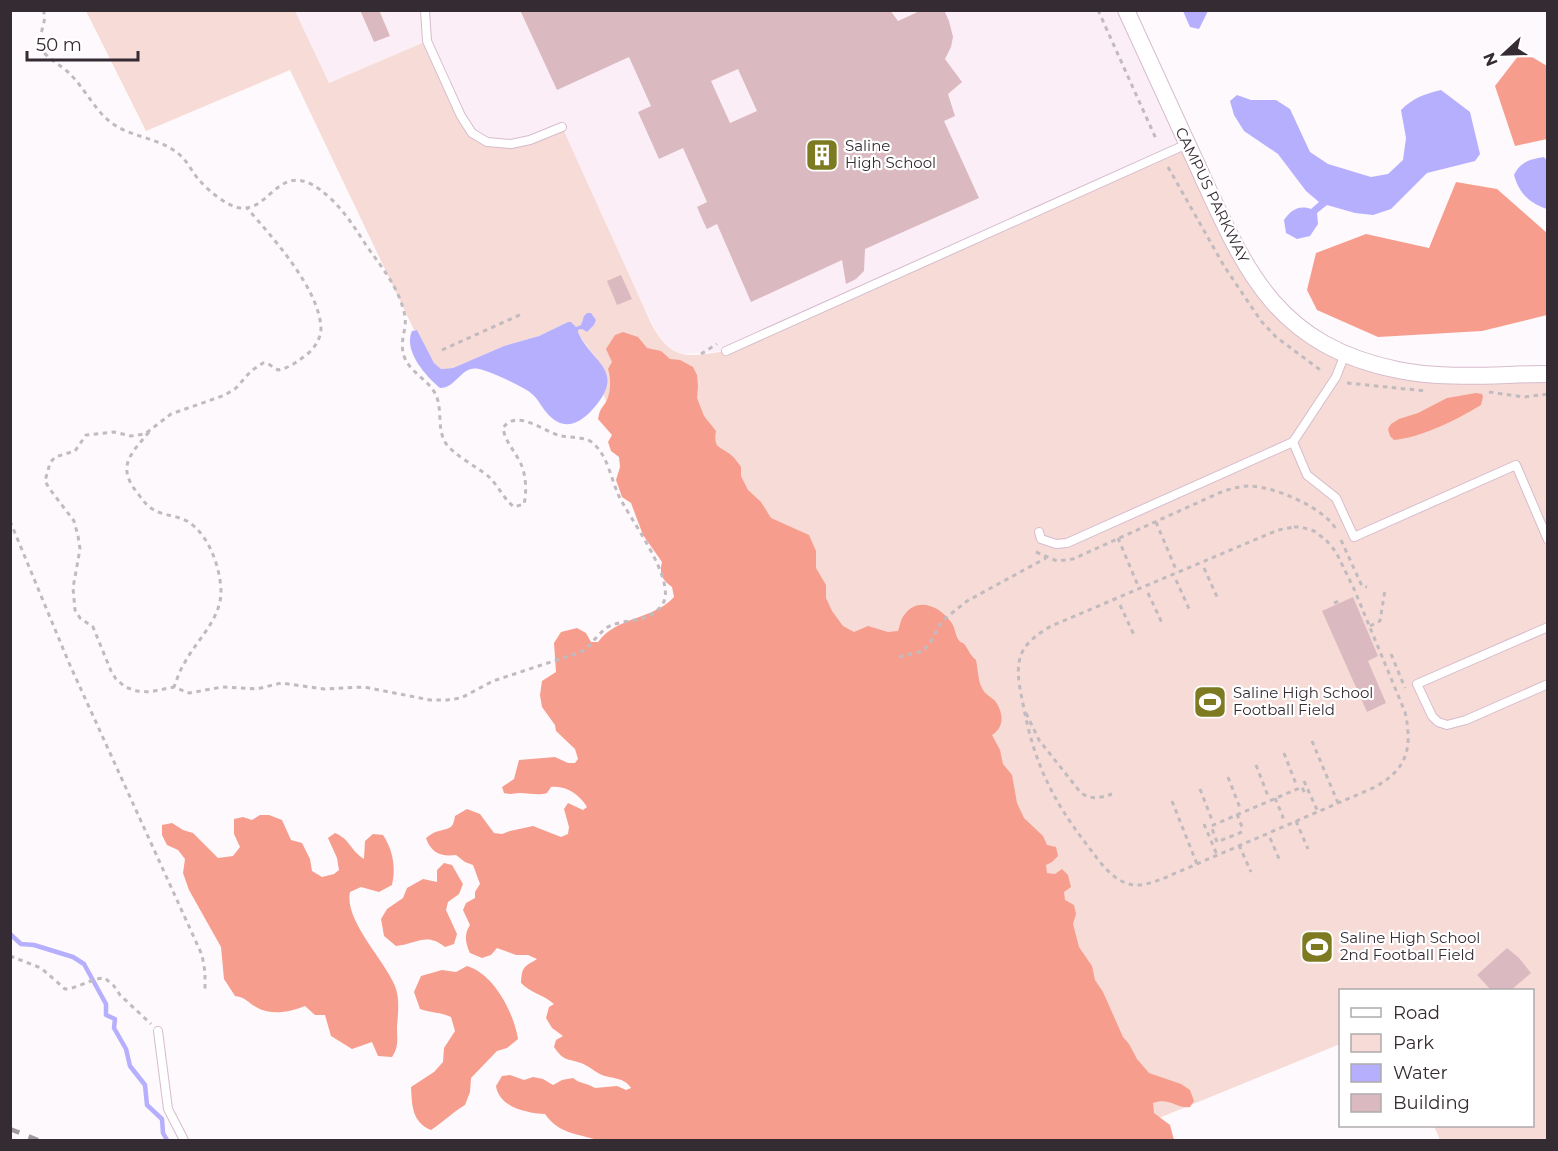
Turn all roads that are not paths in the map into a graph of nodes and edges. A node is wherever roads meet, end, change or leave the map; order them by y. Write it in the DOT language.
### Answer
graph roads {
  1 [pos="425,10"];
  2 [pos="1126,10"];
  3 [pos="562,127"];
  4 [pos="1187,144"];
  5 [pos="726,351"];
  6 [pos="1345,354"];
  7 [pos="1548,374"];
  8 [pos="1293,442"];
  9 [pos="1039,532"];
  10 [pos="1548,540"];
  11 [pos="1548,627"];
  12 [pos="1548,684"];
  13 [pos="158,1031"];
  14 [pos="184,1140"];
  1 -- 3 [label="lane"];
  2 -- 4 [label="street, CAMPUS PARKWAY"];
  4 -- 5 [label="lane"];
  4 -- 6 [label="street, CAMPUS PARKWAY"];
  6 -- 7 [label="street, CAMPUS PARKWAY"];
  6 -- 8 [label="lane"];
  8 -- 9 [label="lane"];
  8 -- 10 [label="lane"];
  11 -- 12 [label="lane"];
  13 -- 14 [label="lane"];
}
